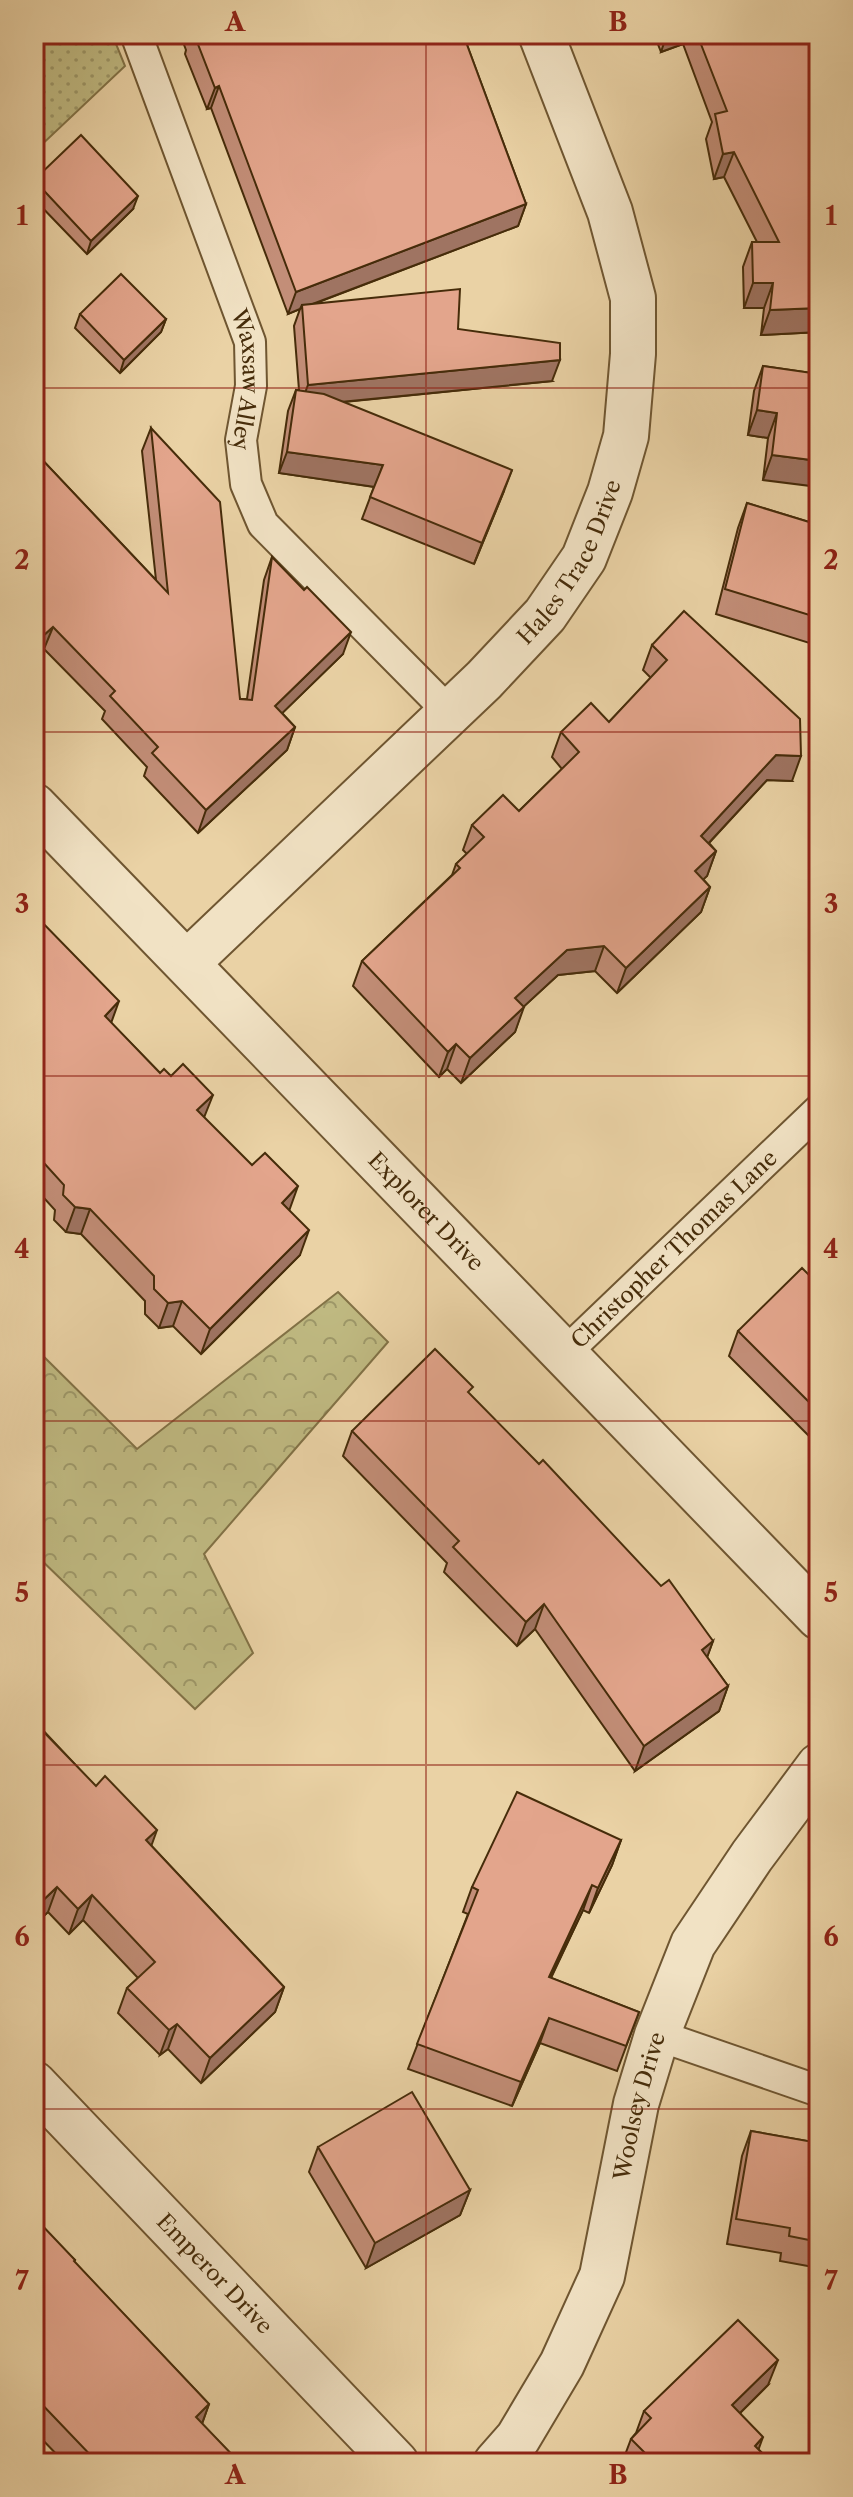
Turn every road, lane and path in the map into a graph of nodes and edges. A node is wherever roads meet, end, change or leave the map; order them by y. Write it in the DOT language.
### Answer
graph roads {
  1 [pos="136,34"];
  2 [pos="541,34"];
  3 [pos="450,713"];
  4 [pos="34,806"];
  5 [pos="187,963"];
  6 [pos="819,1110"];
  7 [pos="564,1354"];
  8 [pos="819,1617"];
  9 [pos="819,1766"];
  10 [pos="657,2035"];
  11 [pos="34,2084"];
  12 [pos="819,2091"];
  13 [pos="396,2463"];
  14 [pos="496,2463"];
  1 -- 3 [label="lane, Waxsaw Alley"];
  2 -- 3 [label="street, Hales Trace Drive"];
  3 -- 5 [label="street, Hales Trace Drive"];
  4 -- 5 [label="street, Explorer Drive"];
  5 -- 7 [label="street, Explorer Drive"];
  6 -- 7 [label="lane, Christopher Thomas Lane"];
  7 -- 8 [label="street, Explorer Drive"];
  9 -- 10 [label="street, Woolsey Drive"];
  10 -- 12 [label="lane"];
  10 -- 14 [label="street, Woolsey Drive"];
  11 -- 13 [label="street, Emperor Drive"];
}
